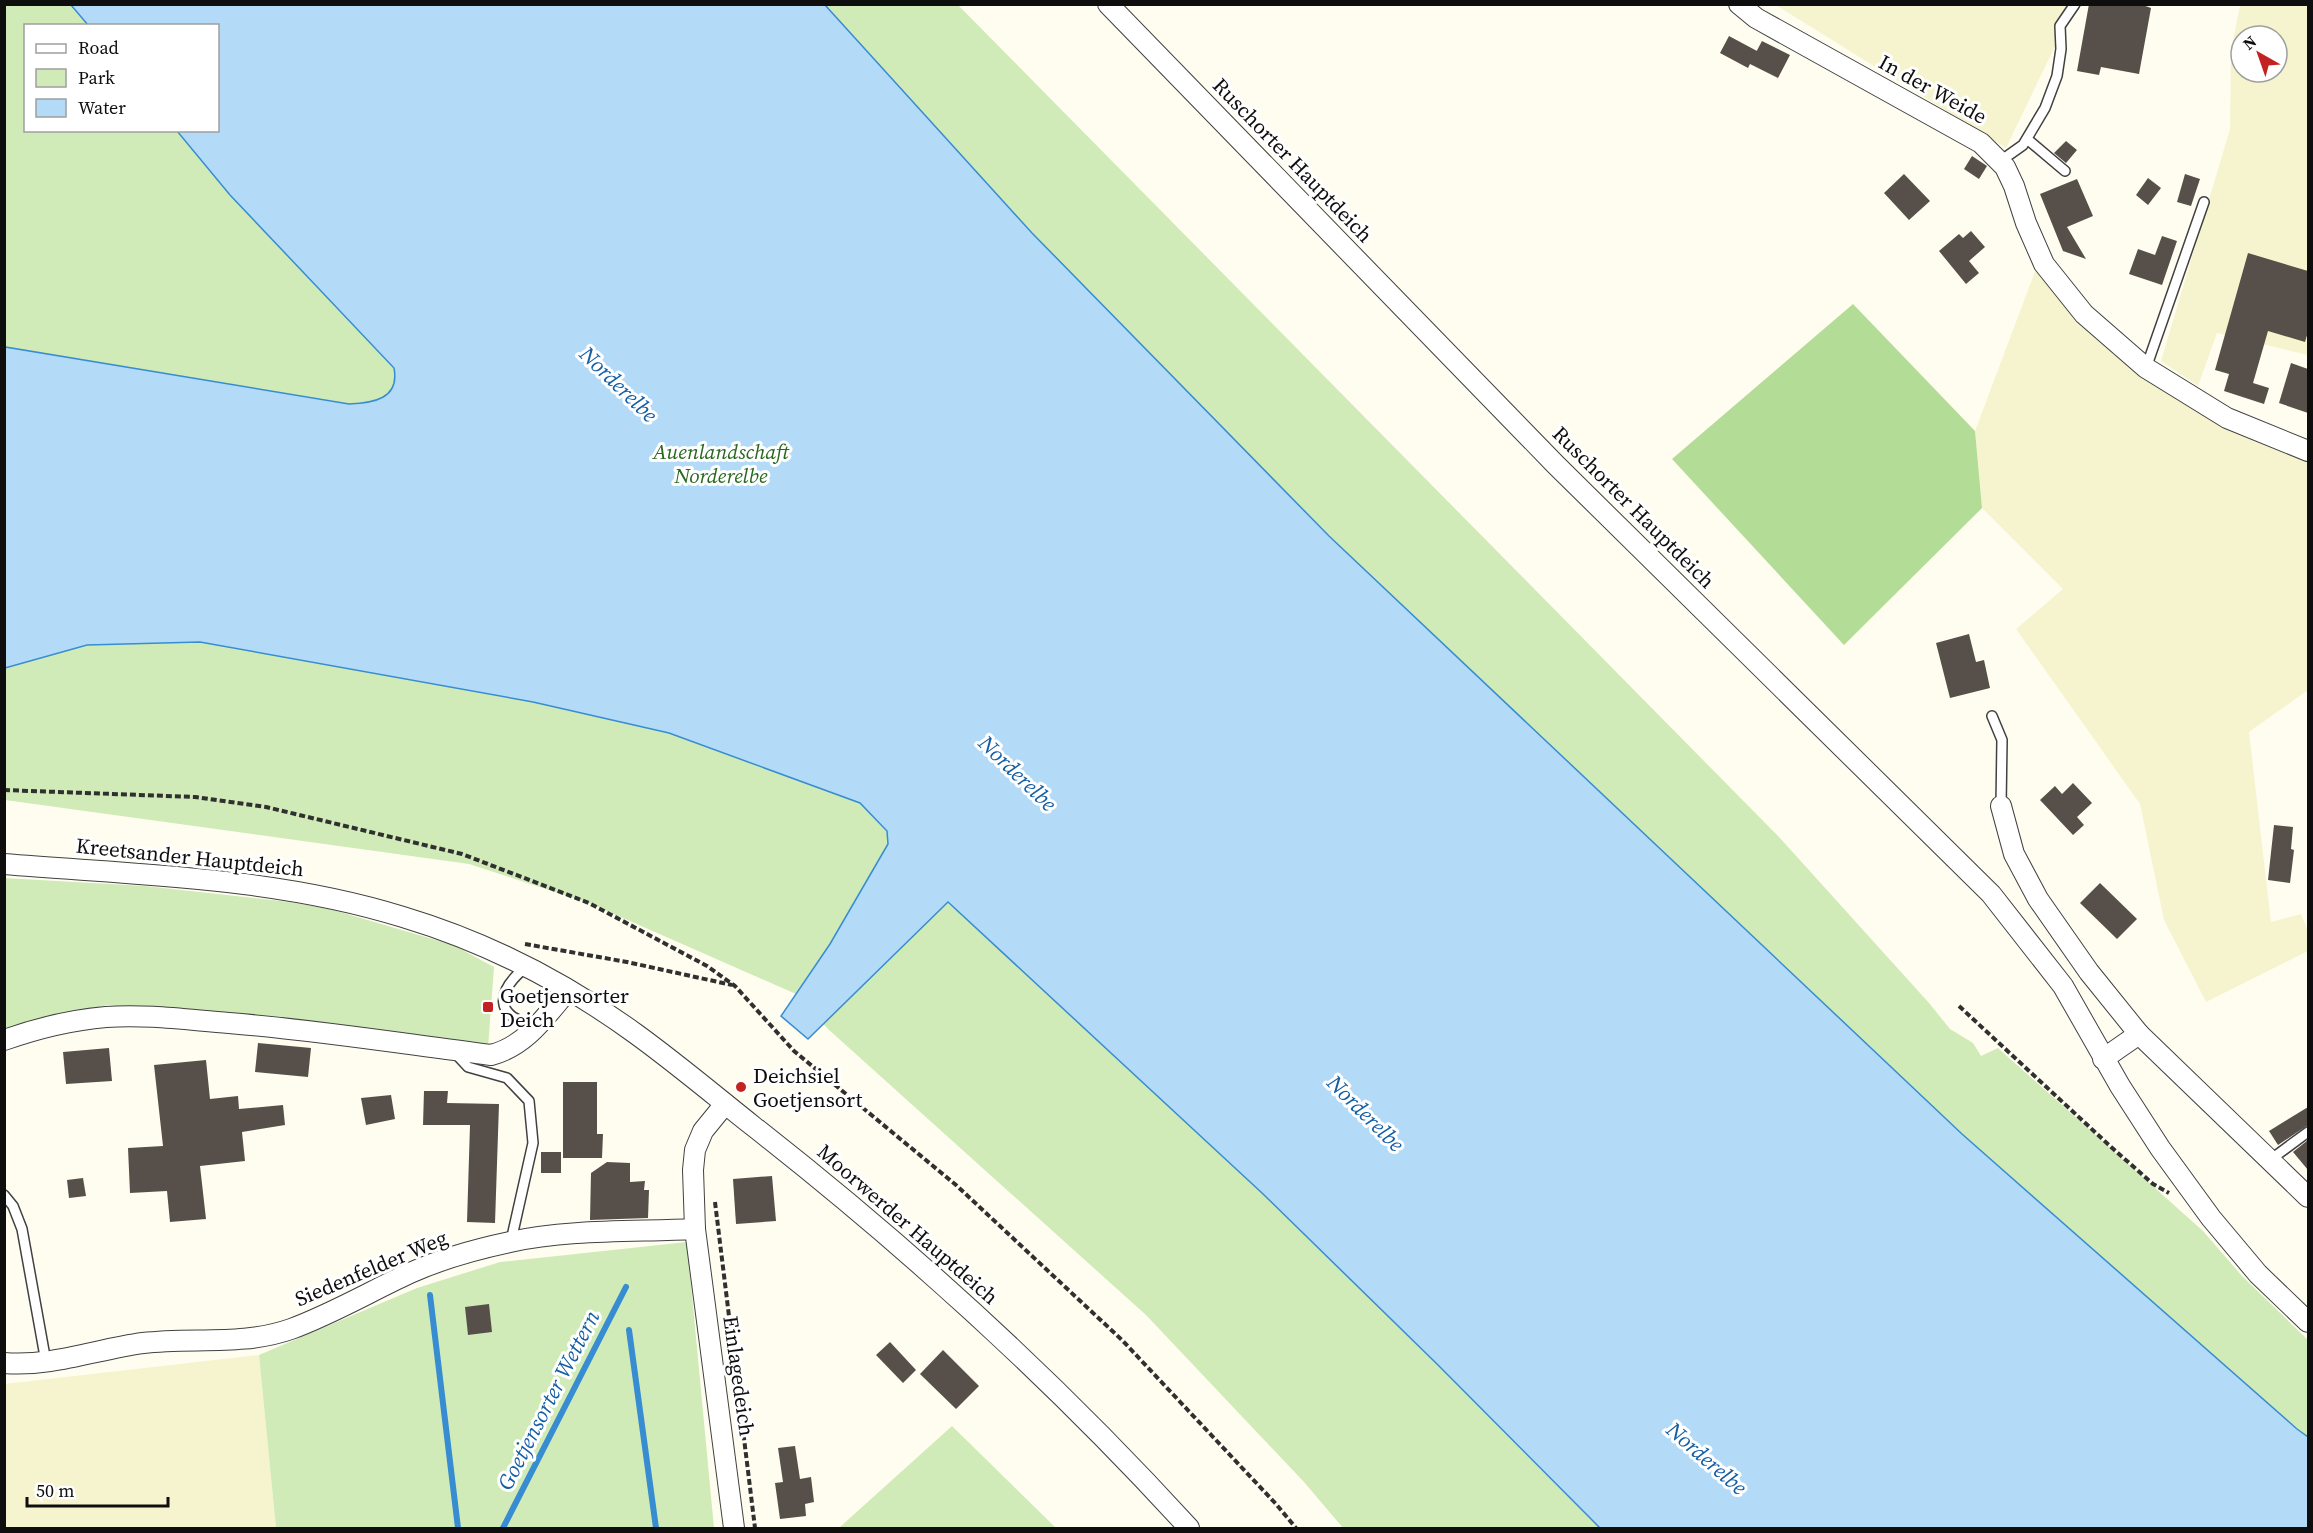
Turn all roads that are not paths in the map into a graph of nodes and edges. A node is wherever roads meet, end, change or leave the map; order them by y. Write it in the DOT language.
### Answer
graph roads {
  1 [pos="1108,4"];
  2 [pos="1738,4"];
  3 [pos="2075,4"];
  4 [pos="2027,139"];
  5 [pos="1999,162"];
  6 [pos="2065,171"];
  7 [pos="2204,202"];
  8 [pos="2146,368"];
  9 [pos="2308,451"];
  10 [pos="1992,716"];
  11 [pos="2001,806"];
  12 [pos="4,864"];
  13 [pos="527,966"];
  14 [pos="568,990"];
  15 [pos="538,1024"];
  16 [pos="2139,1034"];
  17 [pos="4,1040"];
  18 [pos="452,1050"];
  19 [pos="2103,1059"];
  20 [pos="725,1104"];
  21 [pos="2308,1132"];
  22 [pos="2270,1161"];
  23 [pos="4,1195"];
  24 [pos="2308,1197"];
  25 [pos="695,1229"];
  26 [pos="511,1241"];
  27 [pos="2308,1322"];
  28 [pos="46,1362"];
  29 [pos="4,1363"];
  30 [pos="734,1528"];
  31 [pos="1189,1528"];
  1 -- 19 [label="street, Ruschorter Hauptdeich"];
  2 -- 5 [label="street, In der Weide"];
  3 -- 4 [label="lane"];
  4 -- 5 [label="lane"];
  4 -- 6 [label="lane"];
  5 -- 8 [label="street, In der Weide"];
  7 -- 8 [label="lane"];
  8 -- 9 [label="street, In der Weide"];
  10 -- 11 [label="lane"];
  11 -- 16 [label="street"];
  12 -- 13 [label="street, Kreetsander Hauptdeich"];
  13 -- 14 [label="street, Kreetsander Hauptdeich"];
  13 -- 15 [label="lane"];
  14 -- 15 [label="street"];
  14 -- 20 [label="street, Moorwerder Hauptdeich"];
  15 -- 18 [label="street"];
  16 -- 19 [label="street"];
  16 -- 22 [label="street"];
  17 -- 18 [label="street"];
  18 -- 26 [label="lane"];
  19 -- 27 [label="street, Ruschorter Hauptdeich"];
  20 -- 25 [label="street"];
  20 -- 31 [label="street, Moorwerder Hauptdeich"];
  21 -- 22 [label="lane"];
  22 -- 24 [label="street"];
  23 -- 28 [label="lane"];
  25 -- 26 [label="street, Siedenfelder Weg"];
  25 -- 30 [label="street, Einlagedeich"];
  26 -- 28 [label="street, Siedenfelder Weg"];
  28 -- 29 [label="street, Siedenfelder Weg"];
}
